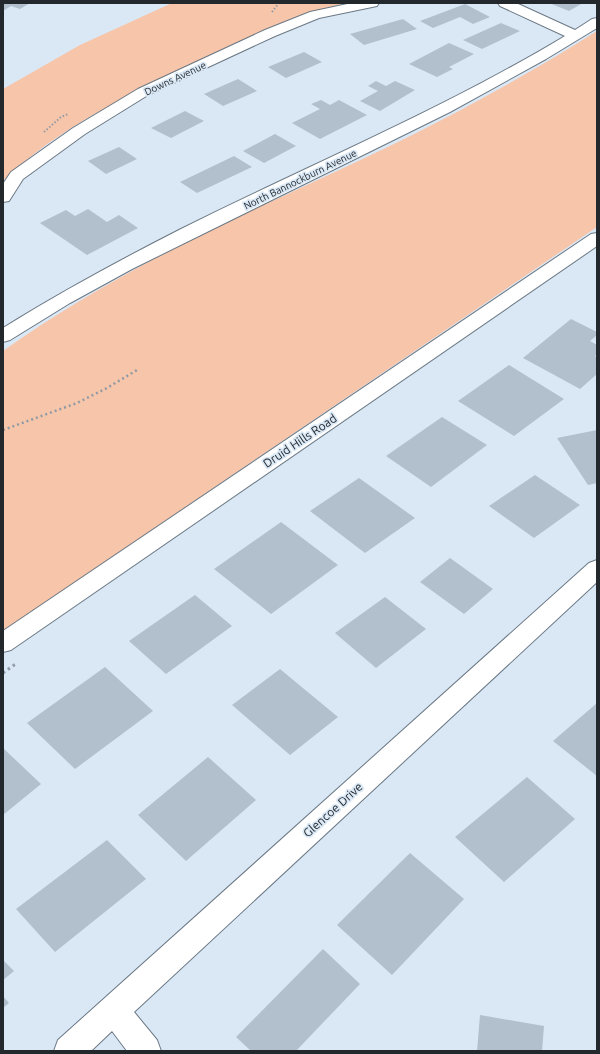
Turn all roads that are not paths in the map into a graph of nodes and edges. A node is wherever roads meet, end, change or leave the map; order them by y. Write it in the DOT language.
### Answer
graph roads {
  1 [pos="372,3"];
  2 [pos="505,3"];
  3 [pos="597,22"];
  4 [pos="576,36"];
  5 [pos="3,197"];
  6 [pos="597,238"];
  7 [pos="3,335"];
  8 [pos="597,569"];
  9 [pos="3,643"];
  10 [pos="114,1010"];
  11 [pos="69,1051"];
  12 [pos="146,1051"];
  1 -- 5 [label="street, Downs Avenue"];
  2 -- 4 [label="street"];
  3 -- 4 [label="street, North Bannockburn Avenue"];
  4 -- 7 [label="street, North Bannockburn Avenue"];
  6 -- 9 [label="street, Druid Hills Road"];
  8 -- 10 [label="street, Glencoe Drive"];
  10 -- 11 [label="street, Glencoe Drive"];
  10 -- 12 [label="street"];
}
